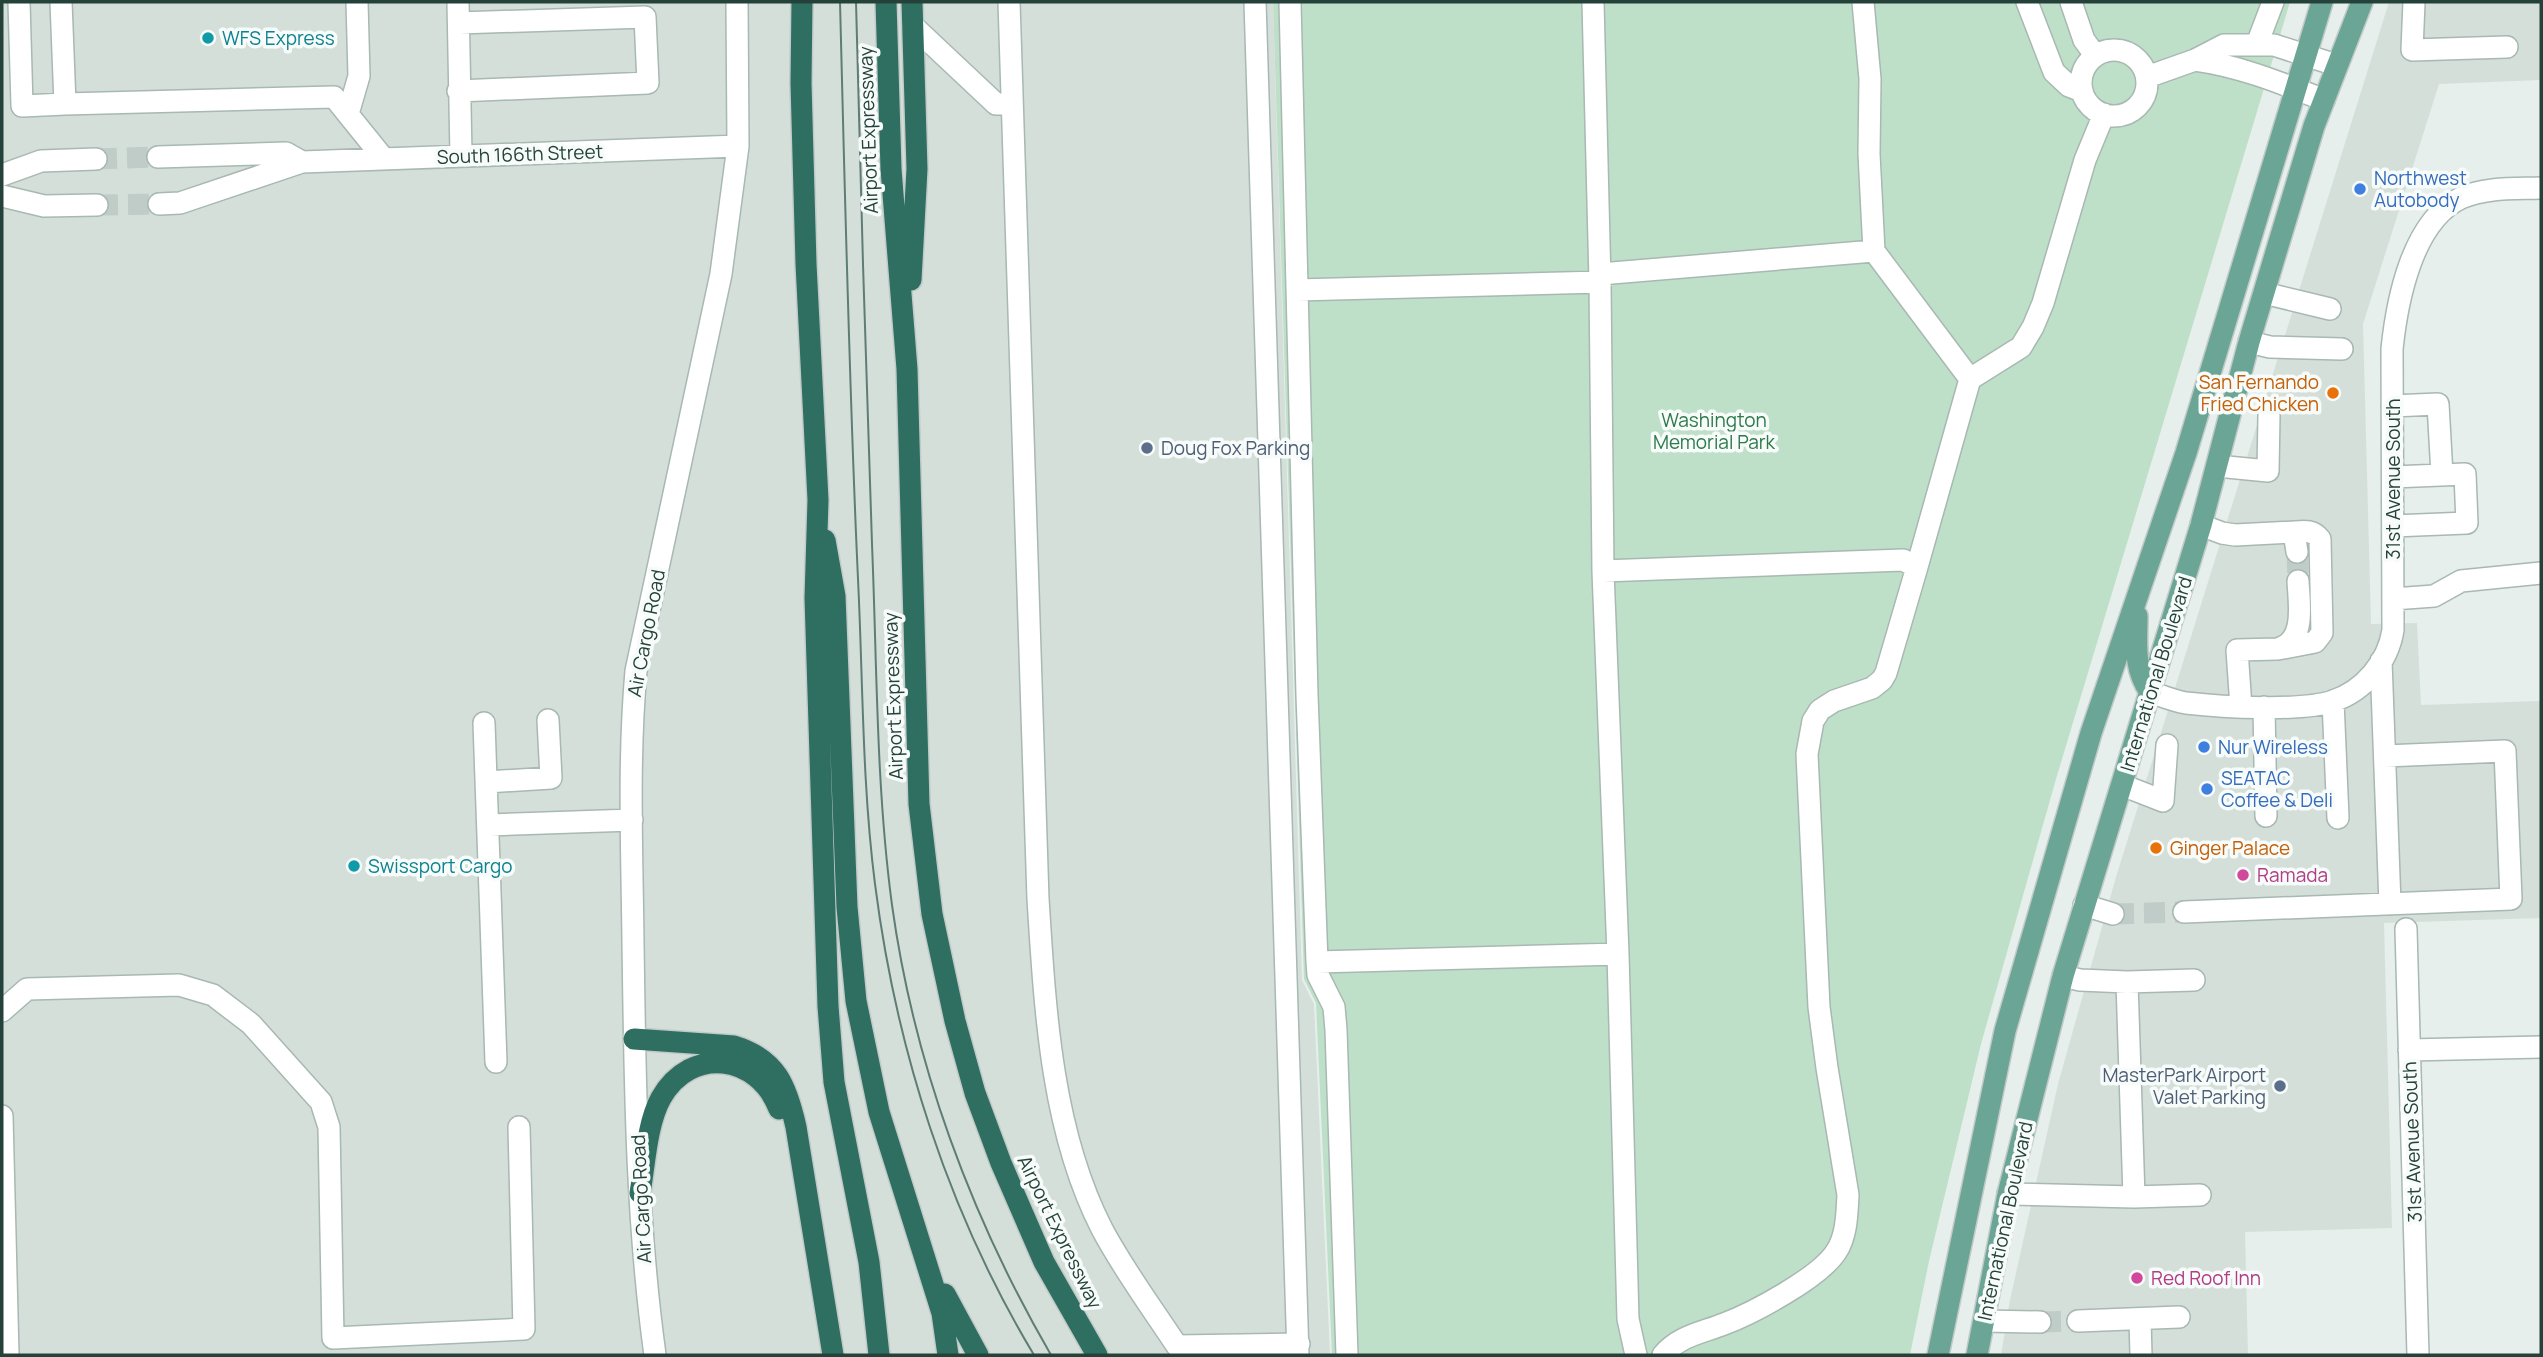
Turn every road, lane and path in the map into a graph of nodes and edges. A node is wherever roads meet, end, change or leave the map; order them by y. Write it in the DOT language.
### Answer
graph roads {
  1 [pos="19,2"];
  2 [pos="61,2"];
  3 [pos="358,2"];
  4 [pos="737,2"];
  5 [pos="794,2"];
  6 [pos="802,2"];
  7 [pos="886,2"];
  8 [pos="912,2"];
  9 [pos="1009,2"];
  10 [pos="1255,2"];
  11 [pos="1290,2"];
  12 [pos="1593,2"];
  13 [pos="1863,2"];
  14 [pos="2027,2"];
  15 [pos="2071,2"];
  16 [pos="2273,2"];
  17 [pos="2322,2"];
  18 [pos="2362,2"];
  19 [pos="2414,2"];
  20 [pos="458,12"];
  21 [pos="913,26"];
  22 [pos="2257,44"];
  23 [pos="2507,47"];
  24 [pos="2095,55"];
  25 [pos="2305,57"];
  26 [pos="2195,60"];
  27 [pos="2336,65"];
  28 [pos="2147,77"];
  29 [pos="801,83"];
  30 [pos="2295,89"];
  31 [pos="458,90"];
  32 [pos="2082,91"];
  33 [pos="2324,100"];
  34 [pos="1012,103"];
  35 [pos="65,104"];
  36 [pos="348,114"];
  37 [pos="2104,114"];
  38 [pos="738,146"];
  39 [pos="461,156"];
  40 [pos="158,157"];
  41 [pos="96,159"];
  42 [pos="384,159"];
  43 [pos="302,162"];
  44 [pos="2,175"];
  45 [pos="2541,188"];
  46 [pos="2,196"];
  47 [pos="159,204"];
  48 [pos="97,205"];
  49 [pos="1874,251"];
  50 [pos="1600,278"];
  51 [pos="1297,289"];
  52 [pos="2264,293"];
  53 [pos="2330,309"];
  54 [pos="2249,342"];
  55 [pos="2342,349"];
  56 [pos="907,369"];
  57 [pos="1970,379"];
  58 [pos="2392,407"];
  59 [pos="2269,415"];
  60 [pos="2217,466"];
  61 [pos="2442,475"];
  62 [pos="2393,477"];
  63 [pos="818,500"];
  64 [pos="2201,525"];
  65 [pos="2393,526"];
  66 [pos="1917,568"];
  67 [pos="1603,571"];
  68 [pos="2541,573"];
  69 [pos="2298,581"];
  70 [pos="2137,596"];
  71 [pos="2393,599"];
  72 [pos="2278,649"];
  73 [pos="2381,661"];
  74 [pos="2150,692"];
  75 [pos="2326,703"];
  76 [pos="2241,707"];
  77 [pos="2264,707"];
  78 [pos="548,720"];
  79 [pos="484,723"];
  80 [pos="2167,745"];
  81 [pos="2385,756"];
  82 [pos="487,782"];
  83 [pos="2122,786"];
  84 [pos="2266,816"];
  85 [pos="2338,818"];
  86 [pos="632,820"];
  87 [pos="489,825"];
  88 [pos="2390,904"];
  89 [pos="2084,905"];
  90 [pos="2184,912"];
  91 [pos="2113,914"];
  92 [pos="2406,929"];
  93 [pos="1618,954"];
  94 [pos="1317,962"];
  95 [pos="2063,976"];
  96 [pos="2194,980"];
  97 [pos="2127,982"];
  98 [pos="2,1011"];
  99 [pos="634,1039"];
  100 [pos="2541,1047"];
  101 [pos="2409,1050"];
  102 [pos="496,1062"];
  103 [pos="2,1116"];
  104 [pos="519,1127"];
  105 [pos="806,1192"];
  106 [pos="640,1193"];
  107 [pos="2008,1194"];
  108 [pos="2200,1195"];
  109 [pos="2134,1197"];
  110 [pos="906,1198"];
  111 [pos="955,1314"];
  112 [pos="2179,1317"];
  113 [pos="2140,1319"];
  114 [pos="1984,1321"];
  115 [pos="2078,1321"];
  116 [pos="2040,1322"];
  117 [pos="1241,1350"];
  118 [pos="1179,1351"];
  119 [pos="1297,1353"];
  120 [pos="8,1355"];
  121 [pos="655,1355"];
  122 [pos="833,1355"];
  123 [pos="879,1355"];
  124 [pos="948,1355"];
  125 [pos="971,1355"];
  126 [pos="978,1355"];
  127 [pos="1097,1355"];
  128 [pos="1347,1355"];
  129 [pos="1636,1355"];
  130 [pos="1663,1355"];
  131 [pos="1938,1355"];
  132 [pos="1977,1355"];
  133 [pos="2141,1355"];
  134 [pos="2418,1355"];
  1 -- 35 [label="street"];
  2 -- 35 [label="street"];
  3 -- 36 [label="street"];
  4 -- 38 [label="street, Air Cargo Road"];
  5 -- 29 [label="highway"];
  6 -- 29 [label="highway"];
  7 -- 56 [label="highway, Airport Expressway"];
  8 -- 21 [label="highway"];
  9 -- 34 [label="street"];
  10 -- 119 [label="street"];
  11 -- 51 [label="street"];
  12 -- 50 [label="street"];
  13 -- 49 [label="street"];
  14 -- 32 [label="street"];
  15 -- 24 [label="street"];
  16 -- 22 [label="street"];
  17 -- 25 [label="main road, International Boulevard"];
  18 -- 27 [label="main road, International Boulevard"];
  19 -- 23 [label="street"];
  20 -- 31 [label="street"];
  20 -- 31 [label="street"];
  21 -- 34 [label="street"];
  21 -- 56 [label="highway"];
  22 -- 25 [label="street"];
  22 -- 26 [label="street"];
  24 -- 28 [label="street"];
  24 -- 32 [label="street"];
  25 -- 27 [label="street"];
  25 -- 30 [label="main road, International Boulevard"];
  26 -- 28 [label="street"];
  26 -- 30 [label="street"];
  27 -- 33 [label="main road, International Boulevard"];
  28 -- 37 [label="street"];
  29 -- 63 [label="highway"];
  30 -- 33 [label="street"];
  30 -- 70 [label="main road, International Boulevard"];
  31 -- 39 [label="street"];
  32 -- 37 [label="street"];
  33 -- 52 [label="main road, International Boulevard"];
  34 -- 118 [label="street"];
  35 -- 36 [label="street"];
  36 -- 42 [label="street"];
  37 -- 57 [label="street"];
  38 -- 39 [label="street, South 166th Street"];
  38 -- 86 [label="street, Air Cargo Road"];
  39 -- 42 [label="street, South 166th Street"];
  40 -- 43 [label="street"];
  41 -- 44 [label="street"];
  42 -- 43 [label="street, South 166th Street"];
  43 -- 47 [label="street"];
  45 -- 58 [label="street, 31st Avenue South"];
  46 -- 48 [label="street"];
  49 -- 50 [label="street"];
  49 -- 57 [label="street"];
  50 -- 51 [label="street"];
  50 -- 67 [label="street"];
  51 -- 94 [label="street"];
  52 -- 53 [label="street"];
  52 -- 54 [label="main road, International Boulevard"];
  54 -- 55 [label="street"];
  54 -- 60 [label="main road, International Boulevard"];
  56 -- 127 [label="highway, Airport Expressway"];
  57 -- 66 [label="street"];
  58 -- 61 [label="street"];
  58 -- 62 [label="street, 31st Avenue South"];
  59 -- 60 [label="street"];
  60 -- 64 [label="main road, International Boulevard"];
  61 -- 62 [label="street"];
  61 -- 65 [label="street"];
  62 -- 65 [label="street, 31st Avenue South"];
  63 -- 110 [label="highway"];
  63 -- 123 [label="highway"];
  64 -- 72 [label="street"];
  64 -- 74 [label="main road, International Boulevard"];
  65 -- 71 [label="street, 31st Avenue South"];
  66 -- 67 [label="street"];
  66 -- 130 [label="street"];
  67 -- 93 [label="street"];
  68 -- 71 [label="street"];
  69 -- 72 [label="street"];
  70 -- 74 [label="main road"];
  70 -- 131 [label="main road, International Boulevard"];
  71 -- 73 [label="street, 31st Avenue South"];
  72 -- 76 [label="street"];
  73 -- 75 [label="street, 31st Avenue South"];
  73 -- 81 [label="street"];
  74 -- 76 [label="street"];
  74 -- 83 [label="main road, International Boulevard"];
  75 -- 77 [label="street"];
  75 -- 85 [label="street"];
  76 -- 77 [label="street"];
  77 -- 84 [label="street"];
  78 -- 82 [label="street"];
  79 -- 82 [label="street"];
  80 -- 83 [label="street"];
  81 -- 88 [label="street"];
  81 -- 88 [label="street"];
  82 -- 87 [label="street"];
  83 -- 89 [label="main road, International Boulevard"];
  86 -- 87 [label="street"];
  86 -- 99 [label="street, Air Cargo Road"];
  87 -- 102 [label="street"];
  88 -- 90 [label="street"];
  89 -- 91 [label="street"];
  89 -- 95 [label="main road, International Boulevard"];
  92 -- 101 [label="street, 31st Avenue South"];
  93 -- 94 [label="street"];
  93 -- 129 [label="street"];
  94 -- 128 [label="street"];
  95 -- 97 [label="street"];
  95 -- 107 [label="main road, International Boulevard"];
  96 -- 97 [label="street"];
  97 -- 109 [label="street"];
  98 -- 104 [label="street"];
  99 -- 105 [label="highway"];
  99 -- 106 [label="street, Air Cargo Road"];
  100 -- 101 [label="street"];
  101 -- 134 [label="street, 31st Avenue South"];
  103 -- 120 [label="street"];
  105 -- 106 [label="highway"];
  105 -- 122 [label="highway"];
  106 -- 121 [label="street, Air Cargo Road"];
  107 -- 109 [label="street"];
  107 -- 114 [label="main road, International Boulevard"];
  108 -- 109 [label="street"];
  110 -- 111 [label="highway"];
  110 -- 124 [label="highway"];
  111 -- 125 [label="highway"];
  111 -- 126 [label="highway"];
  112 -- 113 [label="street"];
  113 -- 115 [label="street"];
  113 -- 133 [label="street"];
  114 -- 116 [label="street"];
  114 -- 132 [label="main road, International Boulevard"];
  117 -- 118 [label="street"];
  117 -- 119 [label="street"];
}
